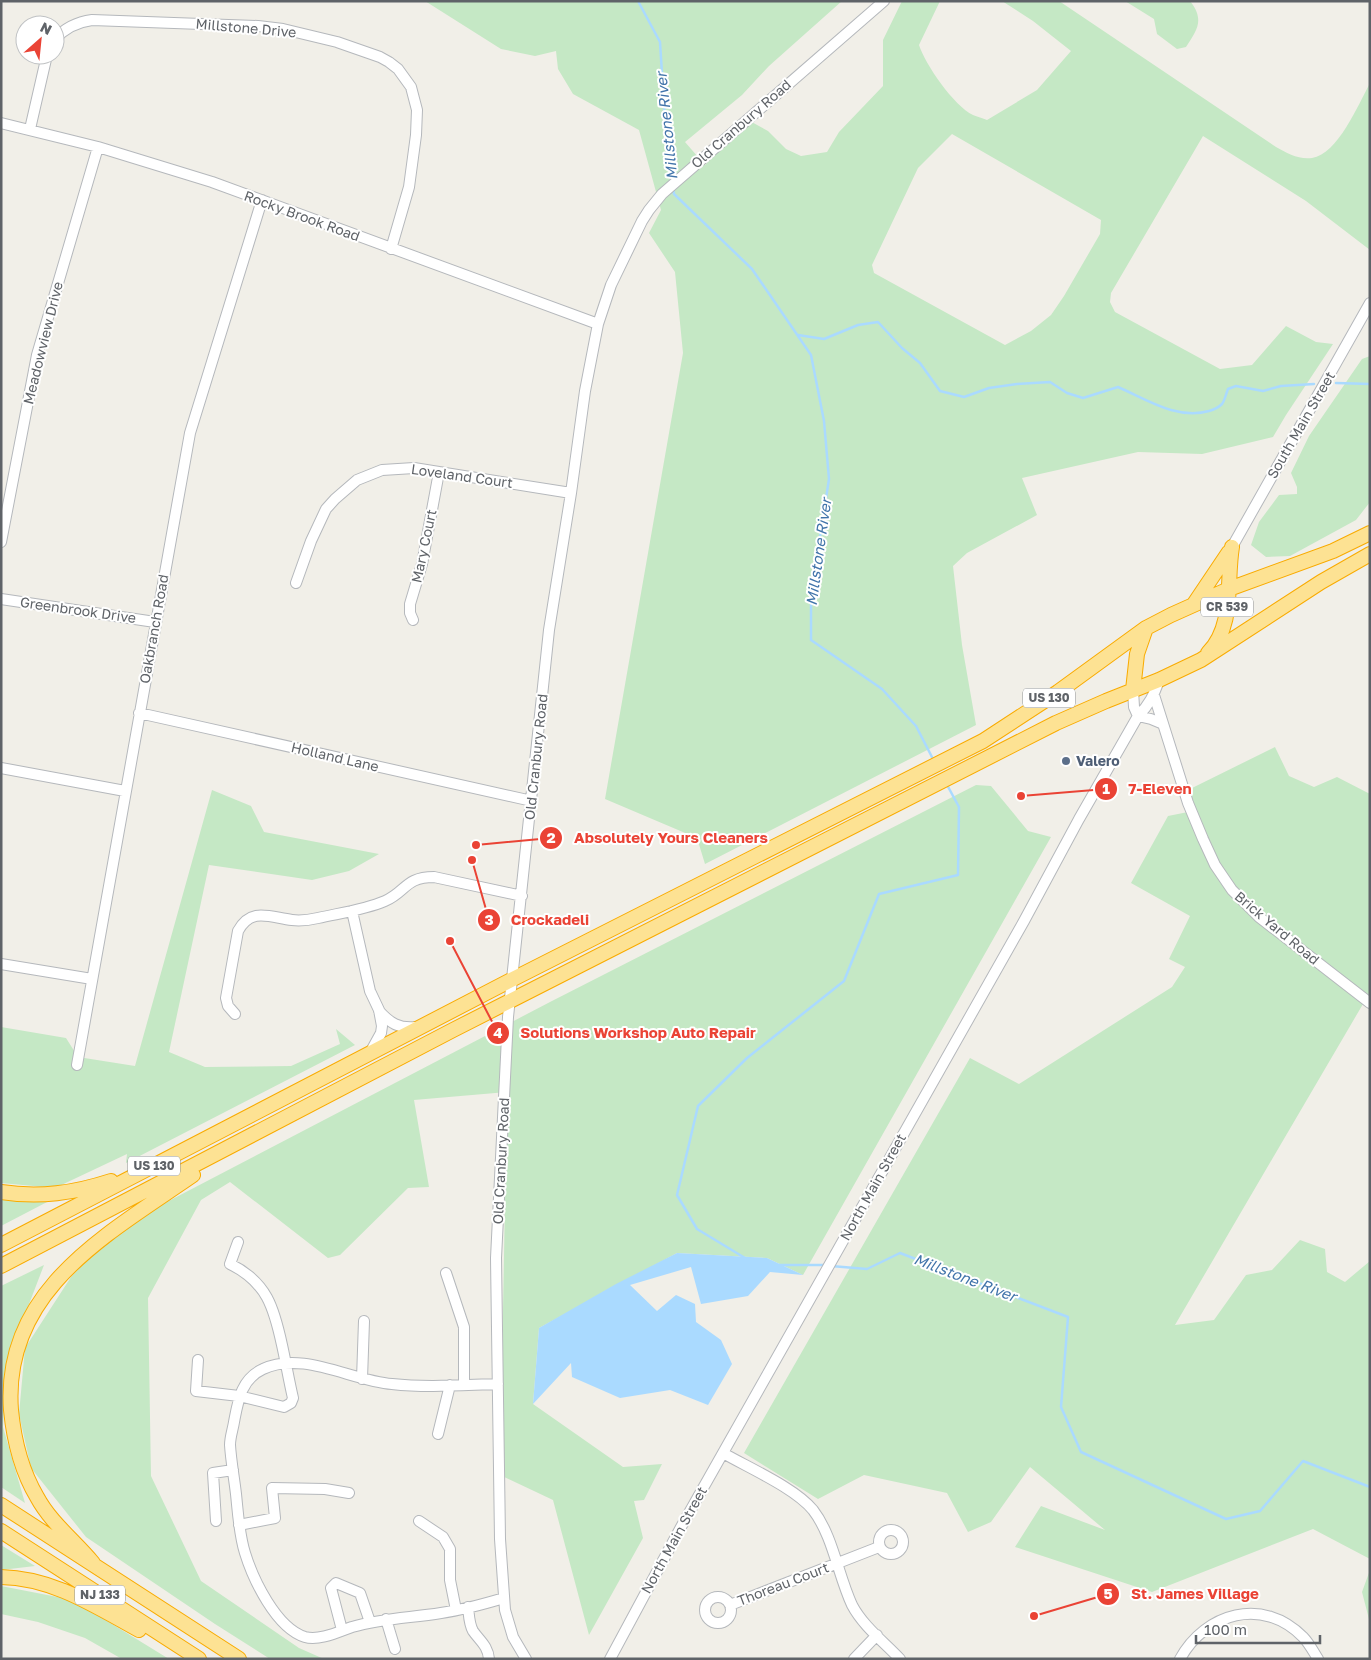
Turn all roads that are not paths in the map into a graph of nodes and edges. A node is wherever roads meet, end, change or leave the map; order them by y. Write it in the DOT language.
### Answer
graph roads {
  1 [pos="884,1"];
  2 [pos="65,30"];
  3 [pos="45,65"];
  4 [pos="1,123"];
  5 [pos="30,129"];
  6 [pos="98,146"];
  7 [pos="262,200"];
  8 [pos="391,249"];
  9 [pos="1370,303"];
  10 [pos="598,324"];
  11 [pos="439,472"];
  12 [pos="571,493"];
  13 [pos="1370,533"];
  14 [pos="1,542"];
  15 [pos="1232,547"];
  16 [pos="1370,554"];
  17 [pos="1230,562"];
  18 [pos="1259,578"];
  19 [pos="296,583"];
  20 [pos="1229,589"];
  21 [pos="1,599"];
  22 [pos="1198,603"];
  23 [pos="413,620"];
  24 [pos="155,622"];
  25 [pos="1146,628"];
  26 [pos="1224,628"];
  27 [pos="1201,660"];
  28 [pos="1135,667"];
  29 [pos="1159,680"];
  30 [pos="1134,690"];
  31 [pos="1154,696"];
  32 [pos="139,713"];
  33 [pos="1138,716"];
  34 [pos="1163,724"];
  35 [pos="1,768"];
  36 [pos="125,791"];
  37 [pos="532,801"];
  38 [pos="522,896"];
  39 [pos="352,911"];
  40 [pos="1,964"];
  41 [pos="92,979"];
  42 [pos="513,979"];
  43 [pos="510,1001"];
  44 [pos="1370,1003"];
  45 [pos="379,1010"];
  46 [pos="235,1014"];
  47 [pos="420,1027"];
  48 [pos="370,1053"];
  49 [pos="77,1065"];
  50 [pos="240,1142"];
  51 [pos="150,1168"];
  52 [pos="1,1192"];
  53 [pos="238,1242"];
  54 [pos="1,1245"];
  55 [pos="1,1266"];
  56 [pos="446,1273"];
  57 [pos="364,1321"];
  58 [pos="198,1360"];
  59 [pos="286,1364"];
  60 [pos="362,1379"];
  61 [pos="464,1384"];
  62 [pos="498,1384"];
  63 [pos="450,1385"];
  64 [pos="239,1396"];
  65 [pos="438,1434"];
  66 [pos="723,1453"];
  67 [pos="233,1470"];
  68 [pos="349,1493"];
  69 [pos="1,1505"];
  70 [pos="216,1521"];
  71 [pos="419,1521"];
  72 [pos="239,1525"];
  73 [pos="1,1531"];
  74 [pos="879,1547"];
  75 [pos="837,1563"];
  76 [pos="93,1564"];
  77 [pos="1,1578"];
  78 [pos="504,1598"];
  79 [pos="730,1605"];
  80 [pos="468,1607"];
  81 [pos="456,1610"];
  82 [pos="386,1619"];
  83 [pos="370,1622"];
  84 [pos="342,1630"];
  85 [pos="877,1635"];
  86 [pos="395,1649"];
  87 [pos="193,1659"];
  88 [pos="199,1659"];
  89 [pos="239,1659"];
  90 [pos="489,1659"];
  91 [pos="526,1659"];
  92 [pos="610,1659"];
  93 [pos="854,1659"];
  94 [pos="900,1659"];
  95 [pos="1180,1659"];
  96 [pos="1318,1659"];
  1 -- 10 [label="street, Old Cranbury Road"];
  2 -- 8 [label="street, Millstone Drive"];
  3 -- 5 [label="street"];
  4 -- 5 [label="street, Rocky Brook Road"];
  5 -- 6 [label="street, Rocky Brook Road"];
  6 -- 7 [label="street, Rocky Brook Road"];
  6 -- 14 [label="street, Meadowview Drive"];
  7 -- 8 [label="street, Rocky Brook Road"];
  7 -- 24 [label="street, Oakbranch Road"];
  8 -- 10 [label="street, Rocky Brook Road"];
  9 -- 15 [label="street, South Main Street / CR 539"];
  10 -- 12 [label="street, Old Cranbury Road"];
  11 -- 12 [label="street, Loveland Court"];
  11 -- 19 [label="street, Loveland Court"];
  11 -- 23 [label="street, Mary Court"];
  12 -- 37 [label="street, Old Cranbury Road"];
  13 -- 18 [label="highway, US 130"];
  15 -- 17 [label="highway, CR 539"];
  15 -- 22 [label="highway, CR 539"];
  16 -- 27 [label="highway, US 130"];
  17 -- 18 [label="highway"];
  17 -- 20 [label="highway, CR 539"];
  18 -- 20 [label="highway, US 130"];
  20 -- 22 [label="highway, US 130"];
  20 -- 26 [label="highway, CR 539"];
  21 -- 24 [label="street, Greenbrook Drive"];
  22 -- 25 [label="highway, US 130"];
  22 -- 26 [label="highway"];
  24 -- 32 [label="street, Oakbranch Road"];
  25 -- 28 [label="highway"];
  25 -- 42 [label="highway, US 130"];
  26 -- 27 [label="highway, CR 539"];
  27 -- 29 [label="highway, US 130"];
  28 -- 29 [label="highway"];
  28 -- 30 [label="highway"];
  29 -- 30 [label="highway, US 130"];
  29 -- 31 [label="street"];
  30 -- 33 [label="street"];
  30 -- 43 [label="highway, US 130"];
  31 -- 33 [label="street, North Main Street"];
  31 -- 34 [label="street, Brick Yard Road"];
  32 -- 36 [label="street, Oakbranch Road"];
  32 -- 37 [label="street, Holland Lane"];
  33 -- 34 [label="street"];
  33 -- 66 [label="street, North Main Street"];
  34 -- 44 [label="street, Brick Yard Road"];
  35 -- 36 [label="street"];
  36 -- 41 [label="street, Oakbranch Road"];
  37 -- 38 [label="street, Old Cranbury Road"];
  38 -- 39 [label="street"];
  38 -- 42 [label="street, Old Cranbury Road"];
  39 -- 45 [label="street"];
  39 -- 46 [label="street"];
  40 -- 41 [label="street"];
  41 -- 49 [label="street, Oakbranch Road"];
  42 -- 43 [label="street, Old Cranbury Road"];
  42 -- 47 [label="highway, US 130"];
  43 -- 50 [label="highway, US 130"];
  43 -- 62 [label="street, Old Cranbury Road"];
  45 -- 47 [label="street"];
  45 -- 48 [label="street"];
  47 -- 48 [label="highway, US 130"];
  48 -- 51 [label="highway, US 130"];
  50 -- 55 [label="highway, US 130"];
  50 -- 76 [label="highway"];
  51 -- 52 [label="highway"];
  51 -- 54 [label="highway, US 130"];
  53 -- 59 [label="street"];
  56 -- 61 [label="street"];
  57 -- 60 [label="street"];
  58 -- 64 [label="street"];
  59 -- 60 [label="street"];
  59 -- 64 [label="street"];
  59 -- 64 [label="street"];
  60 -- 63 [label="street"];
  61 -- 62 [label="street"];
  61 -- 63 [label="street"];
  62 -- 78 [label="street, Old Cranbury Road"];
  63 -- 65 [label="street"];
  64 -- 67 [label="street"];
  66 -- 75 [label="street"];
  66 -- 92 [label="street, North Main Street"];
  67 -- 70 [label="street"];
  67 -- 72 [label="street"];
  68 -- 72 [label="street"];
  69 -- 76 [label="highway, NJ 133"];
  71 -- 81 [label="street"];
  72 -- 84 [label="street"];
  73 -- 88 [label="highway, NJ 133"];
  74 -- 75 [label="street, Thoreau Court"];
  75 -- 79 [label="street, Thoreau Court"];
  75 -- 85 [label="street"];
  76 -- 89 [label="highway, NJ 133"];
  77 -- 87 [label="highway"];
  78 -- 80 [label="street"];
  78 -- 91 [label="street, Old Cranbury Road"];
  80 -- 81 [label="street"];
  80 -- 90 [label="street"];
  81 -- 82 [label="street"];
  82 -- 83 [label="street"];
  82 -- 86 [label="street"];
  83 -- 84 [label="street"];
  83 -- 84 [label="street"];
  85 -- 93 [label="street"];
  85 -- 94 [label="street"];
  95 -- 96 [label="street"];
}
